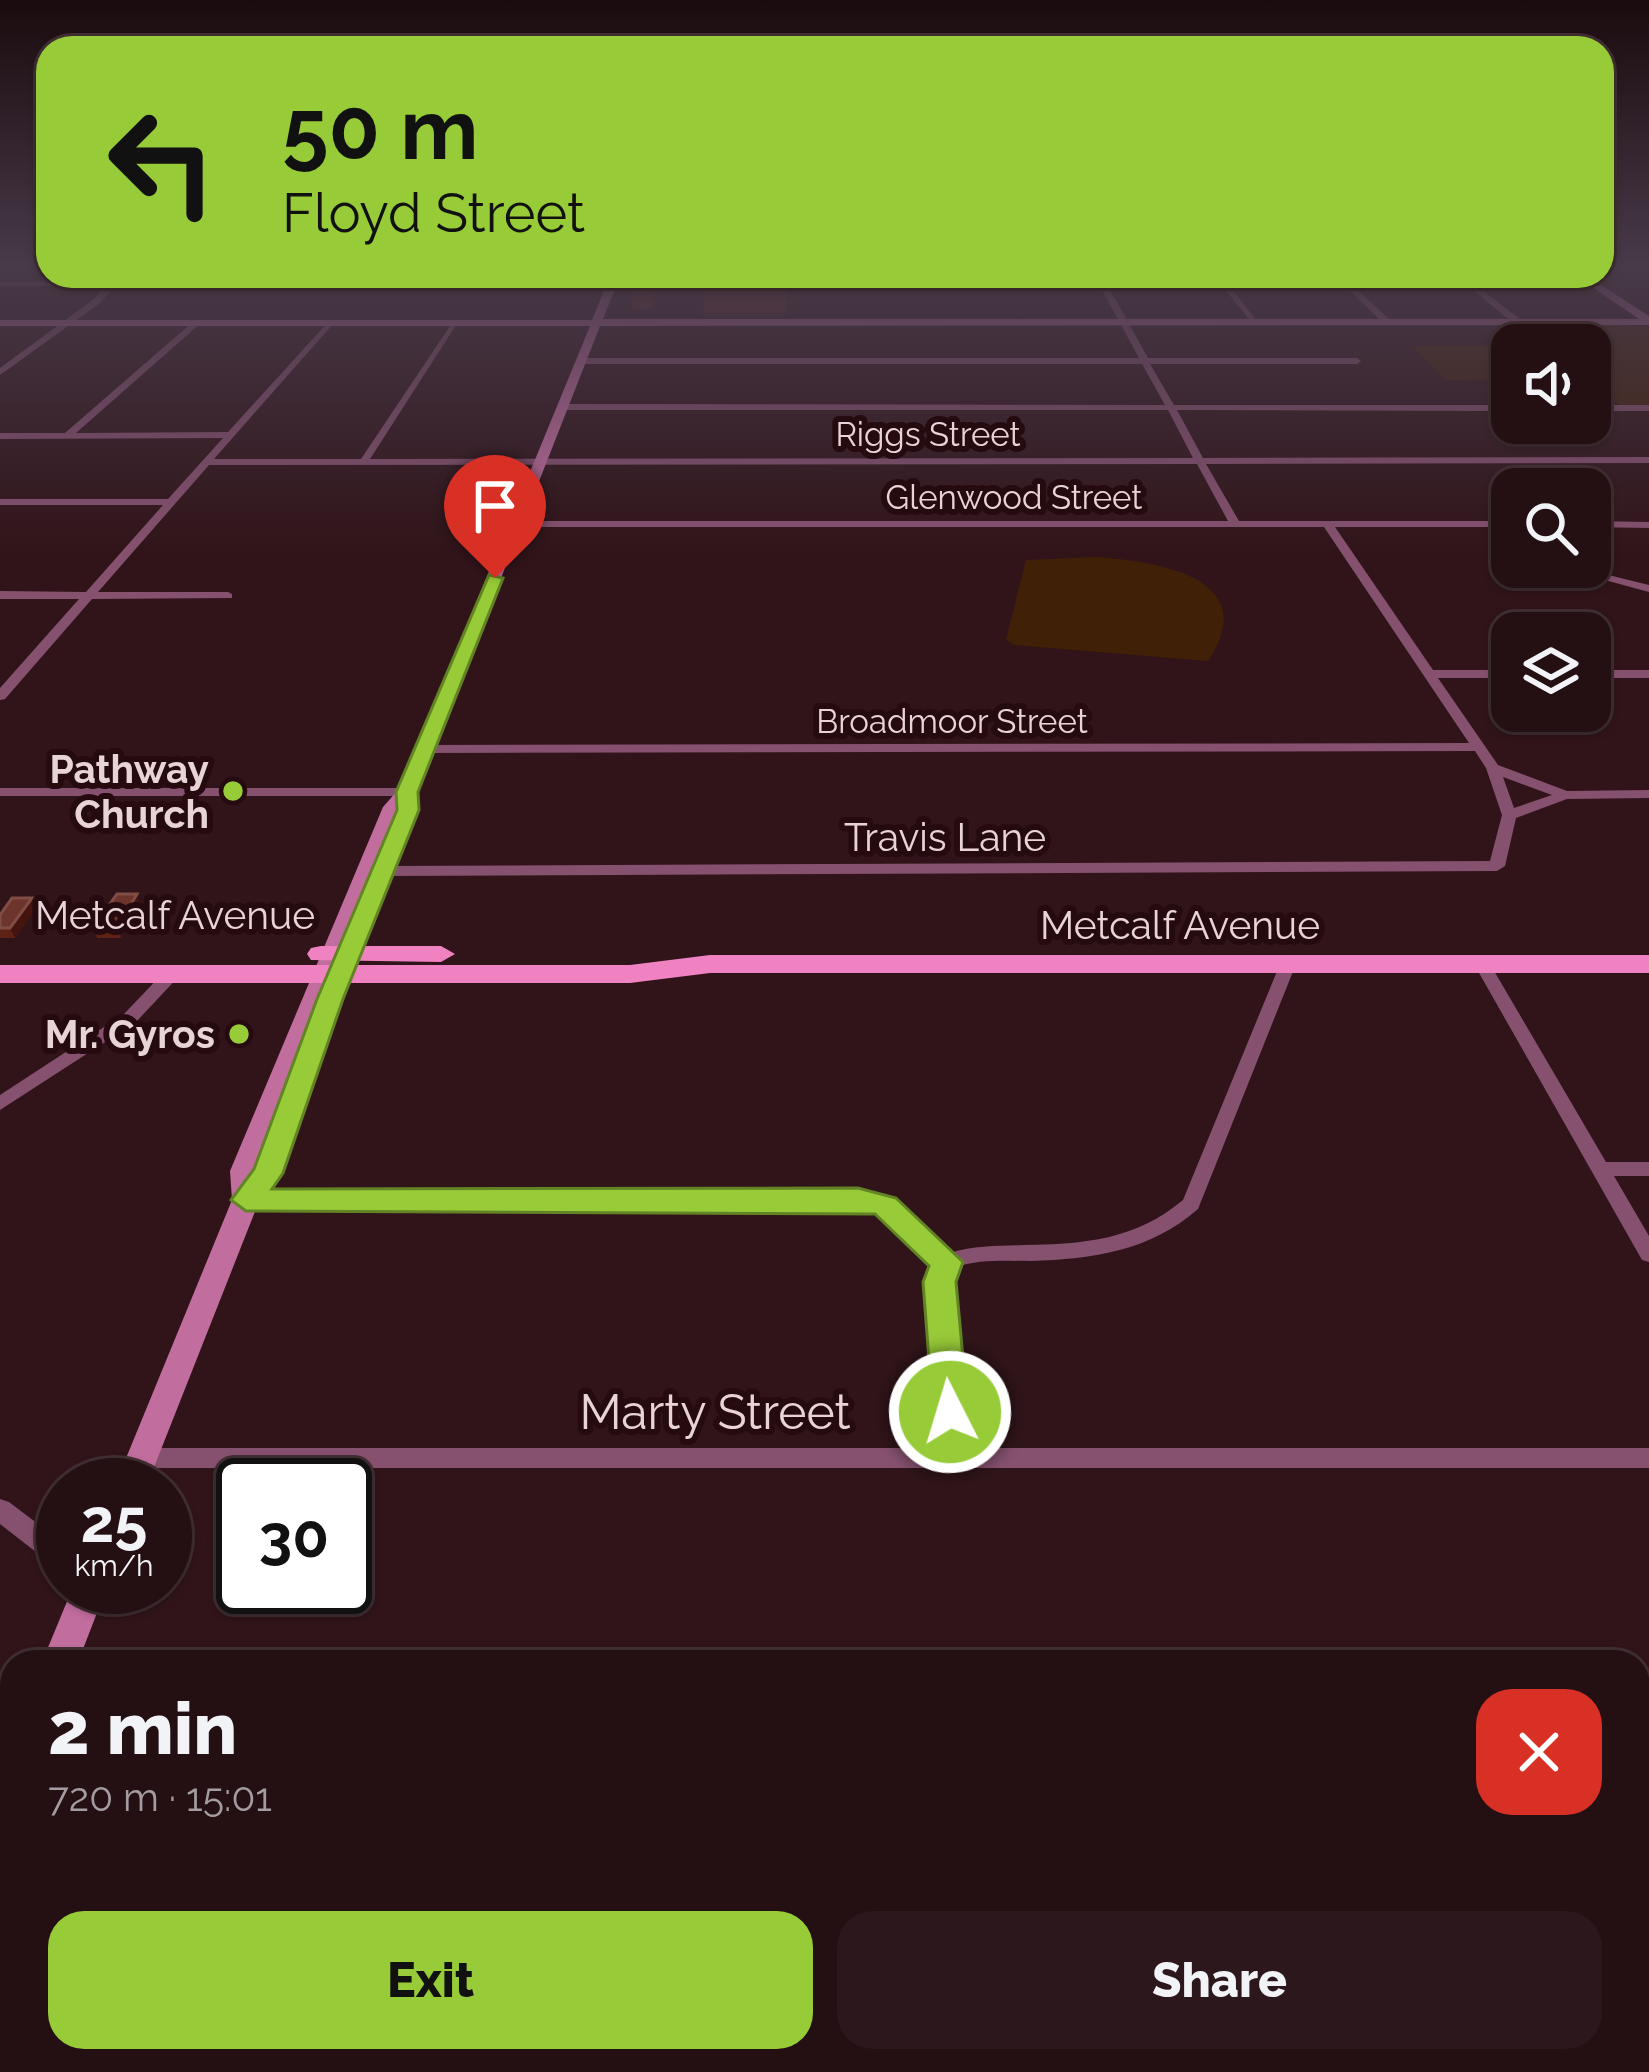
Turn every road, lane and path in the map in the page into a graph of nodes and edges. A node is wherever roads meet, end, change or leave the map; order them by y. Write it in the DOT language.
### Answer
graph roads {
  1 [pos="155,360"];
  2 [pos="297,360"];
  3 [pos="430,360"];
  4 [pos="581,361"];
  5 [pos="1145,362"];
  6 [pos="1357,362"];
  7 [pos="563,407"];
  8 [pos="1171,408"];
  9 [pos="1491,408"];
  10 [pos="1611,408"];
  11 [pos="1649,408"];
  12 [pos="231,435"];
  13 [pos="0,436"];
  14 [pos="67,436"];
  15 [pos="1649,460"];
  16 [pos="364,461"];
  17 [pos="542,461"];
  18 [pos="1202,461"];
  19 [pos="207,462"];
  20 [pos="0,502"];
  21 [pos="172,502"];
  22 [pos="515,524"];
  23 [pos="1235,524"];
  24 [pos="1611,524"];
  25 [pos="1649,524"];
  26 [pos="1328,525"];
  27 [pos="1491,526"];
  28 [pos="1611,580"];
  29 [pos="1649,590"];
  30 [pos="0,596"];
  31 [pos="89,596"];
  32 [pos="228,596"];
  33 [pos="1430,674"];
  34 [pos="1491,674"];
  35 [pos="1611,674"];
  36 [pos="1649,674"];
  37 [pos="0,696"];
  38 [pos="1479,747"];
  39 [pos="425,749"];
  40 [pos="1493,768"];
  41 [pos="0,792"];
  42 [pos="407,792"];
  43 [pos="1649,794"];
  44 [pos="1565,795"];
  45 [pos="1509,815"];
  46 [pos="385,871"];
  47 [pos="0,955"];
  48 [pos="336,964"];
  49 [pos="1288,964"];
  50 [pos="1482,964"];
  51 [pos="1649,964"];
  52 [pos="0,974"];
  53 [pos="172,974"];
  54 [pos="0,1104"];
  55 [pos="1602,1169"];
  56 [pos="1649,1169"];
  57 [pos="246,1200"];
  58 [pos="1649,1254"];
  59 [pos="947,1262"];
  60 [pos="954,1456"];
  61 [pos="142,1458"];
  62 [pos="1649,1459"];
  63 [pos="192,1471"];
  64 [pos="0,1510"];
  65 [pos="36,1537"];
  66 [pos="79,1614"];
  67 [pos="65,1650"];
  1 -- 14 [label="street"];
  2 -- 12 [label="street"];
  3 -- 16 [label="street"];
  4 -- 5 [label="street"];
  4 -- 7 [label="street"];
  5 -- 6 [label="street"];
  5 -- 8 [label="street"];
  7 -- 8 [label="street"];
  7 -- 17 [label="street"];
  8 -- 9 [label="street"];
  8 -- 18 [label="street"];
  10 -- 11 [label="street"];
  12 -- 14 [label="street"];
  12 -- 19 [label="street"];
  13 -- 14 [label="street"];
  15 -- 18 [label="street, Riggs Street"];
  16 -- 17 [label="street, Riggs Street"];
  16 -- 19 [label="street, Riggs Street"];
  17 -- 18 [label="street, Riggs Street"];
  17 -- 22 [label="street"];
  18 -- 23 [label="street"];
  19 -- 21 [label="street"];
  20 -- 21 [label="street"];
  21 -- 31 [label="street"];
  22 -- 23 [label="street, Glenwood Street"];
  22 -- 39 [label="street"];
  23 -- 26 [label="street, Glenwood Street"];
  24 -- 25 [label="street"];
  26 -- 27 [label="street, Glenwood Street"];
  26 -- 33 [label="street"];
  28 -- 29 [label="street"];
  30 -- 31 [label="street"];
  31 -- 32 [label="street"];
  31 -- 37 [label="street"];
  33 -- 34 [label="street"];
  33 -- 38 [label="street"];
  35 -- 36 [label="street"];
  38 -- 39 [label="street, Broadmoor Street"];
  38 -- 40 [label="street"];
  39 -- 42 [label="street"];
  40 -- 44 [label="street"];
  40 -- 45 [label="street"];
  41 -- 42 [label="street"];
  42 -- 46 [label="street"];
  42 -- 48 [label="street"];
  43 -- 44 [label="street"];
  44 -- 45 [label="street"];
  45 -- 46 [label="street, Travis Lane"];
  46 -- 48 [label="street"];
  47 -- 48 [label="main road, Metcalf Avenue"];
  48 -- 49 [label="main road, Metcalf Avenue"];
  48 -- 53 [label="main road, Metcalf Avenue"];
  48 -- 57 [label="street"];
  49 -- 50 [label="main road, Metcalf Avenue"];
  49 -- 59 [label="street"];
  50 -- 51 [label="main road, Metcalf Avenue"];
  50 -- 55 [label="street"];
  52 -- 53 [label="main road, Metcalf Avenue"];
  53 -- 54 [label="street"];
  55 -- 56 [label="street"];
  55 -- 58 [label="street"];
  57 -- 59 [label="street"];
  57 -- 61 [label="street"];
  59 -- 60 [label="street"];
  60 -- 62 [label="street, Marty Street"];
  60 -- 63 [label="street, Marty Street"];
  64 -- 65 [label="street"];
  66 -- 67 [label="street"];
}
